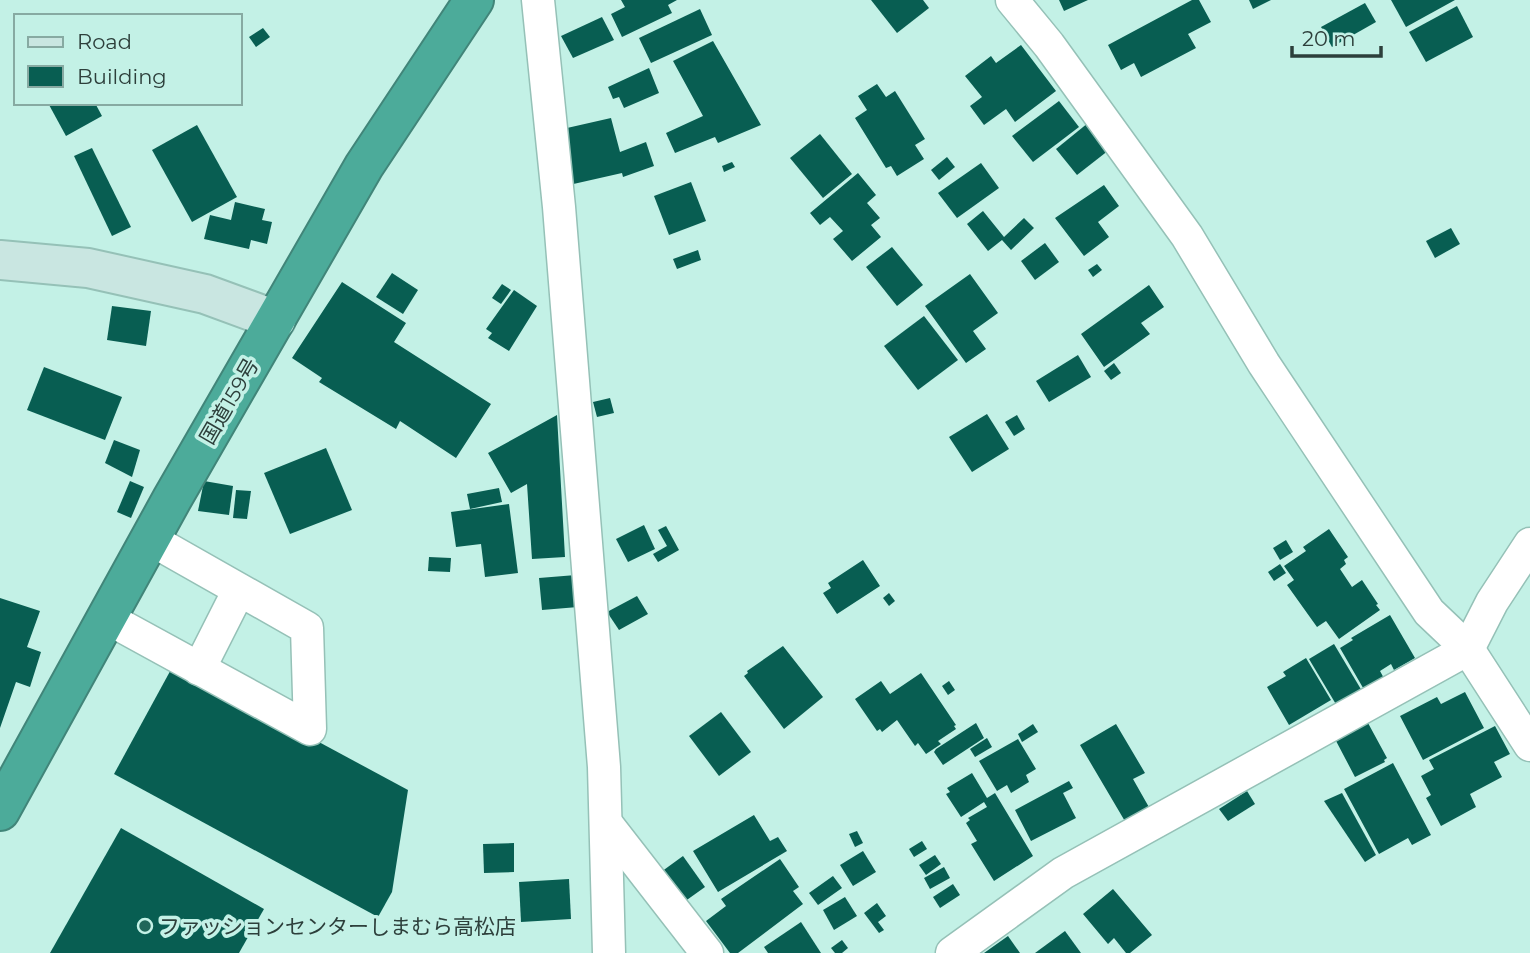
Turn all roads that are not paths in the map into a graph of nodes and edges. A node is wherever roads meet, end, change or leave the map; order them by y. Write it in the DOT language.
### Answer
graph roads {
  1 [pos="474,0"];
  2 [pos="538,0"];
  3 [pos="1012,0"];
  4 [pos="0,260"];
  5 [pos="276,320"];
  6 [pos="150,539"];
  7 [pos="1530,544"];
  8 [pos="239,590"];
  9 [pos="107,618"];
  10 [pos="1468,649"];
  11 [pos="199,669"];
  12 [pos="1530,745"];
  13 [pos="0,811"];
  14 [pos="606,823"];
  15 [pos="609,953"];
  16 [pos="707,953"];
  17 [pos="952,953"];
  1 -- 5 [label="highway, 国道159号"];
  2 -- 14 [label="street"];
  3 -- 10 [label="street"];
  4 -- 5 [label="street"];
  5 -- 6 [label="highway, 国道159号"];
  6 -- 8 [label="street"];
  6 -- 9 [label="highway, 国道159号"];
  7 -- 10 [label="street"];
  8 -- 11 [label="street"];
  8 -- 11 [label="street"];
  9 -- 11 [label="street"];
  9 -- 13 [label="highway, 国道159号"];
  10 -- 12 [label="street"];
  10 -- 17 [label="street"];
  14 -- 15 [label="street"];
  14 -- 16 [label="street"];
}
